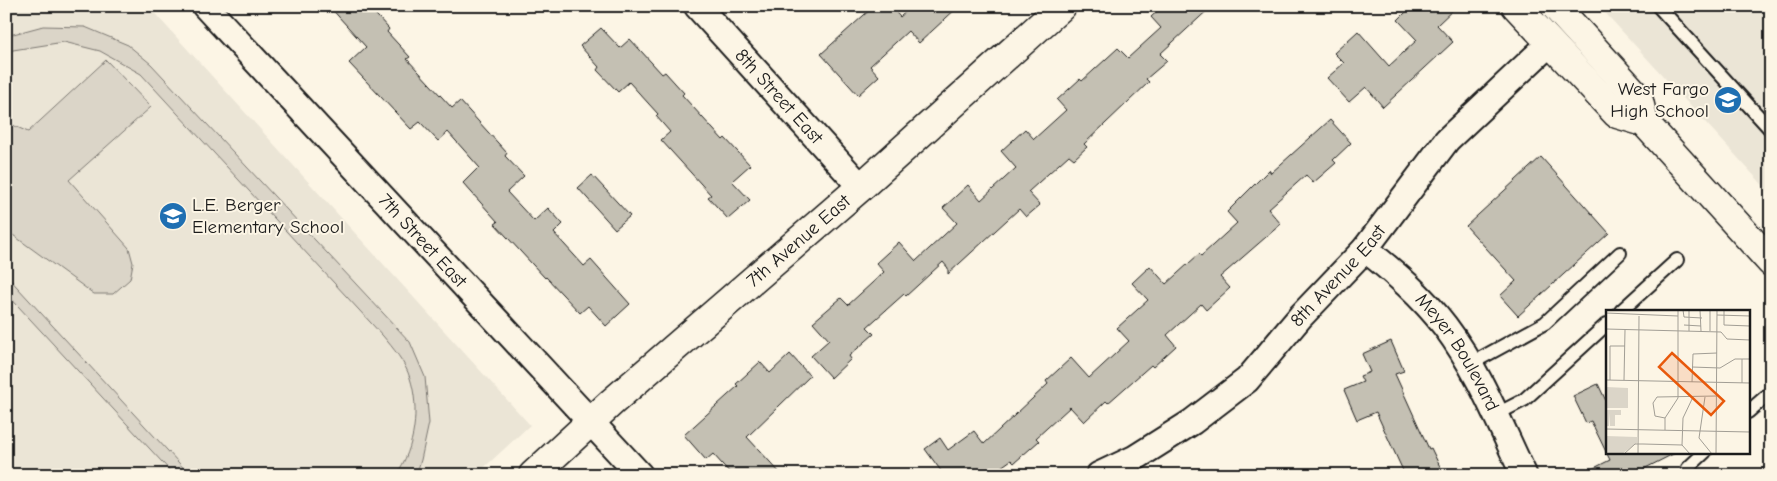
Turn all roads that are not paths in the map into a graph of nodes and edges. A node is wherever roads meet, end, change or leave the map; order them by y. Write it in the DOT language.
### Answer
graph roads {
  1 [pos="204,6"];
  2 [pos="697,6"];
  3 [pos="1062,6"];
  4 [pos="1516,6"];
  5 [pos="1555,6"];
  6 [pos="1658,6"];
  7 [pos="1550,43"];
  8 [pos="1644,122"];
  9 [pos="1770,127"];
  10 [pos="861,187"];
  11 [pos="1365,249"];
  12 [pos="1620,253"];
  13 [pos="1677,260"];
  14 [pos="1771,262"];
  15 [pos="1622,310"];
  16 [pos="1606,325"];
  17 [pos="1470,364"];
  18 [pos="1771,392"];
  19 [pos="1750,410"];
  20 [pos="1495,415"];
  21 [pos="591,421"];
  22 [pos="1703,454"];
  23 [pos="1139,466"];
  24 [pos="533,475"];
  25 [pos="640,475"];
  26 [pos="1099,475"];
  27 [pos="1524,475"];
  28 [pos="1689,475"];
  1 -- 21 [label="street, 7th Street East"];
  2 -- 10 [label="street, 8th Street East"];
  3 -- 10 [label="street, 7th Avenue East"];
  4 -- 7 [label="street"];
  5 -- 8 [label="street"];
  6 -- 9 [label="lane"];
  7 -- 8 [label="street"];
  7 -- 11 [label="street, 8th Avenue East"];
  8 -- 14 [label="street"];
  10 -- 21 [label="street, 7th Avenue East"];
  11 -- 17 [label="street, Meyer Boulevard"];
  11 -- 23 [label="street, 8th Avenue East"];
  12 -- 17 [label="lane"];
  13 -- 15 [label="lane"];
  16 -- 20 [label="lane"];
  17 -- 20 [label="street, Meyer Boulevard"];
  18 -- 19 [label="lane"];
  20 -- 27 [label="street, Meyer Boulevard"];
  21 -- 24 [label="street, 7th Avenue East"];
  21 -- 25 [label="street, 7th Street East"];
  22 -- 28 [label="lane"];
  23 -- 26 [label="street, 8th Avenue East"];
}
